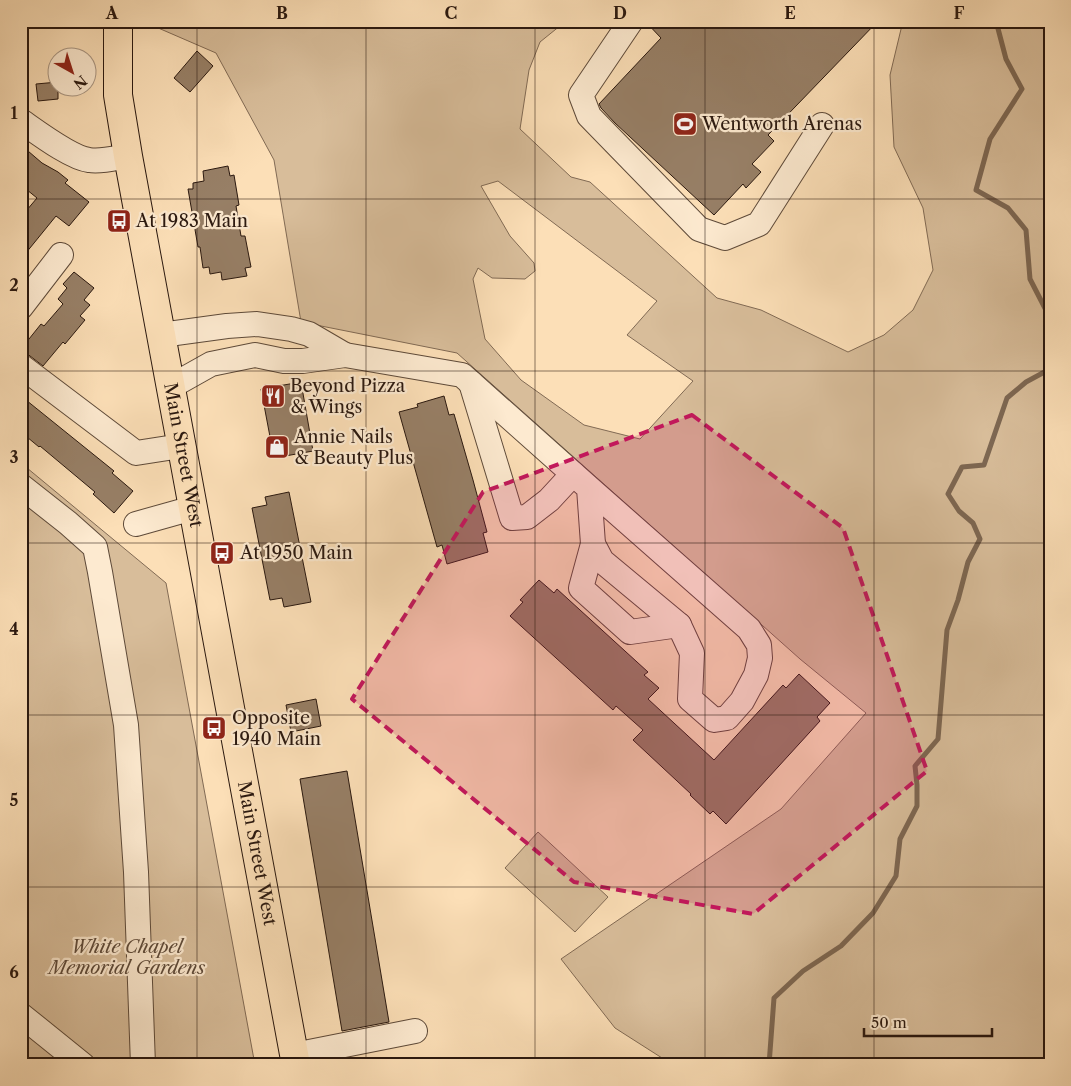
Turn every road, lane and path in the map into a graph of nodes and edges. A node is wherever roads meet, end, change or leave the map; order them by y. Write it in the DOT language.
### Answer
graph roads {
  1 [pos="118,21"];
  2 [pos="631,21"];
  3 [pos="21,121"];
  4 [pos="822,125"];
  5 [pos="128,156"];
  6 [pos="61,255"];
  7 [pos="21,306"];
  8 [pos="161,335"];
  9 [pos="345,355"];
  10 [pos="21,366"];
  11 [pos="471,383"];
  12 [pos="170,387"];
  13 [pos="181,446"];
  14 [pos="492,453"];
  15 [pos="581,481"];
  16 [pos="21,486"];
  17 [pos="518,504"];
  18 [pos="193,508"];
  19 [pos="136,524"];
  20 [pos="593,544"];
  21 [pos="679,626"];
  22 [pos="760,658"];
  23 [pos="715,711"];
  24 [pos="21,1015"];
  25 [pos="415,1031"];
  26 [pos="295,1060"];
  27 [pos="83,1065"];
  28 [pos="142,1065"];
  1 -- 5 [label="main road, Main Street West"];
  2 -- 4 [label="lane"];
  3 -- 5 [label="lane"];
  5 -- 8 [label="main road, Main Street West"];
  6 -- 7 [label="lane"];
  8 -- 9 [label="lane"];
  8 -- 12 [label="main road, Main Street West"];
  9 -- 11 [label="lane"];
  9 -- 12 [label="lane"];
  10 -- 13 [label="lane"];
  11 -- 14 [label="lane"];
  11 -- 15 [label="lane"];
  12 -- 13 [label="main road, Main Street West"];
  13 -- 18 [label="main road, Main Street West"];
  14 -- 15 [label="lane"];
  14 -- 17 [label="lane"];
  15 -- 20 [label="lane"];
  15 -- 22 [label="lane"];
  16 -- 28 [label="lane"];
  18 -- 19 [label="lane"];
  18 -- 26 [label="main road, Main Street West"];
  20 -- 21 [label="lane"];
  20 -- 21 [label="lane"];
  21 -- 22 [label="lane"];
  22 -- 23 [label="lane"];
  24 -- 27 [label="lane"];
  25 -- 26 [label="lane"];
}
